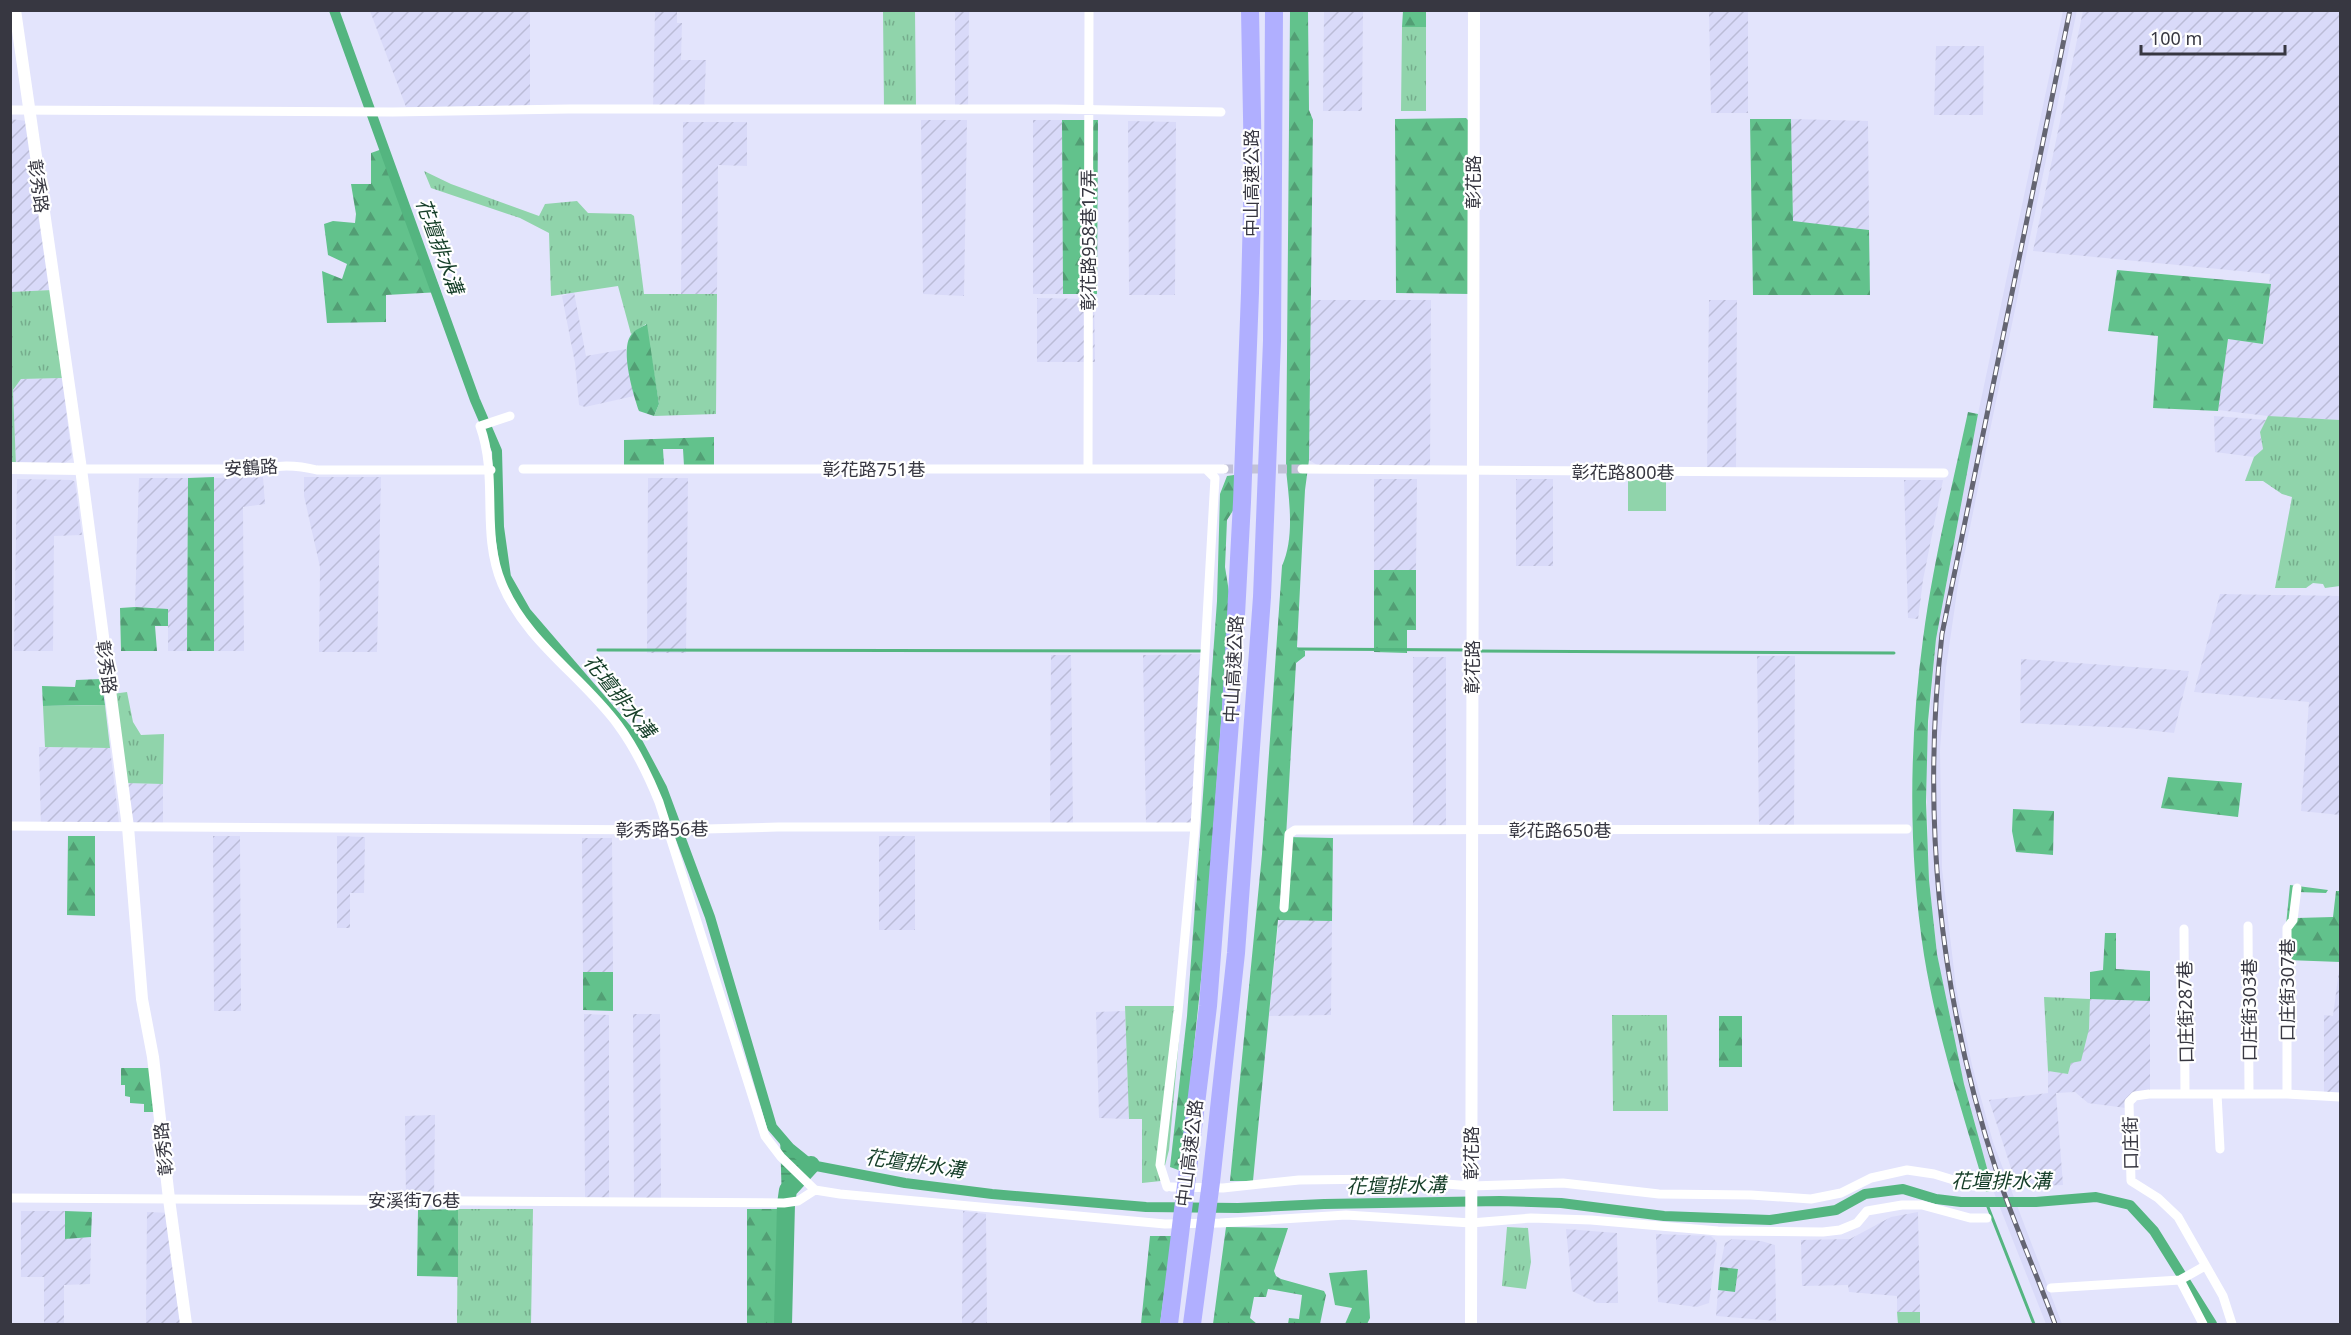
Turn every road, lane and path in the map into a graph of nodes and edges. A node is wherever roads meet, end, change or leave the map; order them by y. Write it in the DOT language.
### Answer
graph roads {
  1 [pos="15,10"];
  2 [pos="1089,10"];
  3 [pos="1250,10"];
  4 [pos="1274,10"];
  5 [pos="1474,10"];
  6 [pos="10,110"];
  7 [pos="29,110"];
  8 [pos="1089,110"];
  9 [pos="1221,112"];
  10 [pos="510,416"];
  11 [pos="10,468"];
  12 [pos="81,469"];
  13 [pos="523,469"];
  14 [pos="1088,469"];
  15 [pos="1206,469"];
  16 [pos="1224,469"];
  17 [pos="1302,469"];
  18 [pos="490,470"];
  19 [pos="1473,471"];
  20 [pos="1944,473"];
  21 [pos="10,826"];
  22 [pos="129,827"];
  23 [pos="1195,827"];
  24 [pos="1907,829"];
  25 [pos="667,830"];
  26 [pos="1472,831"];
  27 [pos="2297,888"];
  28 [pos="1284,908"];
  29 [pos="2248,926"];
  30 [pos="2184,929"];
  31 [pos="2186,1094"];
  32 [pos="2217,1094"];
  33 [pos="2249,1094"];
  34 [pos="2287,1094"];
  35 [pos="2340,1097"];
  36 [pos="2220,1149"];
  37 [pos="1174,1185"];
  38 [pos="1973,1186"];
  39 [pos="1471,1189"];
  40 [pos="815,1190"];
  41 [pos="10,1198"];
  42 [pos="169,1199"];
  43 [pos="1471,1218"];
  44 [pos="1986,1218"];
  45 [pos="2203,1268"];
  46 [pos="2182,1279"];
  47 [pos="2052,1288"];
  48 [pos="186,1324"];
  49 [pos="1169,1324"];
  50 [pos="1192,1324"];
  51 [pos="1471,1324"];
  52 [pos="2202,1324"];
  53 [pos="2232,1324"];
  1 -- 7 [label="street, 彰秀路"];
  2 -- 8 [label="street, 彰花路958巷17弄"];
  3 -- 37 [label="highway, 中山高速公路"];
  4 -- 50 [label="highway, 中山高速公路"];
  5 -- 19 [label="street, 彰花路"];
  6 -- 7 [label="street"];
  7 -- 8 [label="street"];
  7 -- 12 [label="street, 彰秀路"];
  8 -- 9 [label="street"];
  8 -- 14 [label="street, 彰花路958巷17弄"];
  10 -- 18 [label="street"];
  11 -- 12 [label="street, 安鶴路"];
  12 -- 18 [label="street, 安鶴路"];
  12 -- 22 [label="street, 彰秀路"];
  13 -- 14 [label="street, 彰花路751巷"];
  14 -- 15 [label="street, 彰花路751巷"];
  15 -- 16 [label="street, 彰花路751巷"];
  15 -- 23 [label="street"];
  17 -- 19 [label="street, 彰花路800巷"];
  18 -- 25 [label="street"];
  19 -- 20 [label="street, 彰花路800巷"];
  19 -- 26 [label="street, 彰花路"];
  21 -- 22 [label="street, 彰秀路56巷"];
  22 -- 25 [label="street, 彰秀路56巷"];
  22 -- 42 [label="street, 彰秀路"];
  23 -- 25 [label="street, 彰秀路56巷"];
  23 -- 37 [label="street"];
  24 -- 26 [label="street, 彰花路650巷"];
  25 -- 40 [label="street"];
  26 -- 28 [label="street, 彰花路650巷"];
  26 -- 39 [label="street, 彰花路"];
  27 -- 34 [label="street, 口庄街307巷"];
  29 -- 33 [label="street, 口庄街303巷"];
  30 -- 31 [label="street, 口庄街287巷"];
  31 -- 32 [label="street, 口庄街"];
  31 -- 45 [label="street, 口庄街"];
  32 -- 33 [label="street, 口庄街"];
  32 -- 36 [label="street"];
  33 -- 34 [label="street, 口庄街"];
  34 -- 35 [label="street, 口庄街"];
  37 -- 39 [label="street"];
  37 -- 49 [label="highway, 中山高速公路"];
  38 -- 39 [label="street"];
  39 -- 43 [label="street, 彰花路"];
  40 -- 42 [label="street, 安溪街76巷"];
  40 -- 43 [label="street"];
  41 -- 42 [label="street, 安溪街76巷"];
  42 -- 48 [label="street, 彰秀路"];
  43 -- 44 [label="street"];
  43 -- 51 [label="street, 彰花路"];
  45 -- 46 [label="street"];
  45 -- 53 [label="street, 口庄街"];
  46 -- 47 [label="street"];
  46 -- 52 [label="street"];
}
